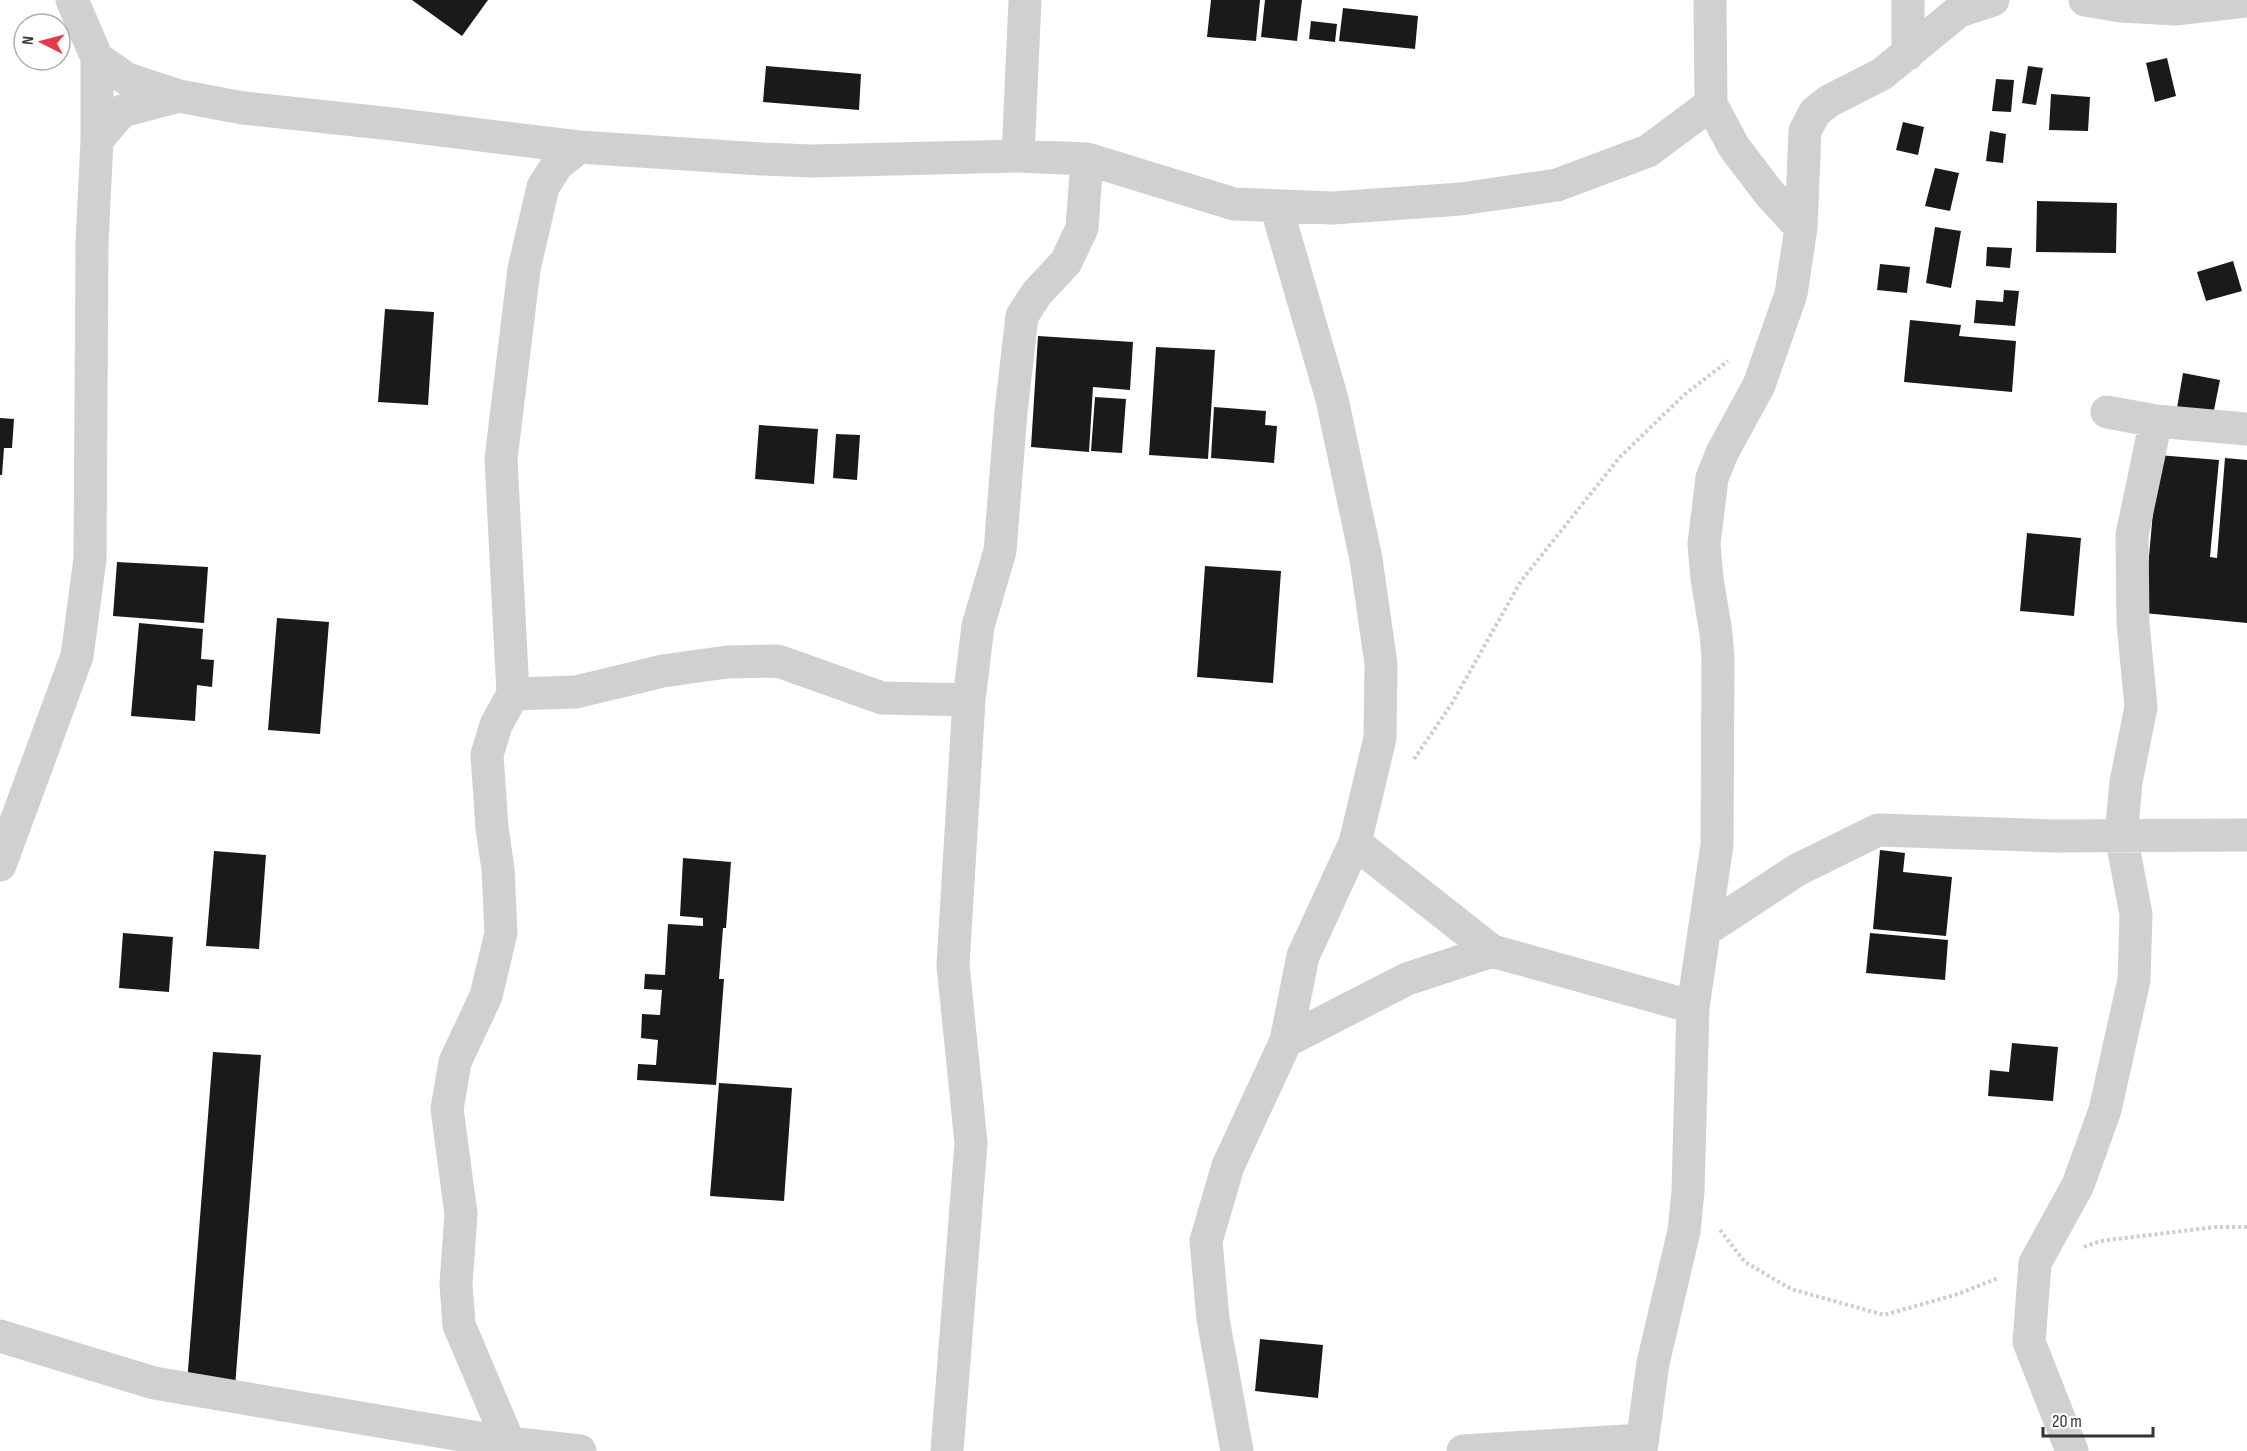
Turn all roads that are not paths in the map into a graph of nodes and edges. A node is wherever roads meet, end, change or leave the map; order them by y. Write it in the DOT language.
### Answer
graph roads {
  1 [pos="72,0"];
  2 [pos="1025,0"];
  3 [pos="1710,0"];
  4 [pos="1908,0"];
  5 [pos="1993,0"];
  6 [pos="2085,0"];
  7 [pos="2247,1"];
  8 [pos="1908,54"];
  9 [pos="97,58"];
  10 [pos="179,96"];
  11 [pos="1711,104"];
  12 [pos="97,140"];
  13 [pos="579,147"];
  14 [pos="1018,156"];
  15 [pos="1087,159"];
  16 [pos="1276,206"];
  17 [pos="1801,228"];
  18 [pos="2107,412"];
  19 [pos="2156,421"];
  20 [pos="2247,429"];
  21 [pos="513,694"];
  22 [pos="969,700"];
  23 [pos="2247,835"];
  24 [pos="2121,836"];
  25 [pos="1355,843"];
  26 [pos="0,865"];
  27 [pos="1704,931"];
  28 [pos="1492,951"];
  29 [pos="1694,1007"];
  30 [pos="1286,1041"];
  31 [pos="0,1336"];
  32 [pos="1641,1445"];
  33 [pos="507,1447"];
  34 [pos="580,1451"];
  35 [pos="947,1451"];
  36 [pos="1237,1451"];
  37 [pos="1463,1451"];
  38 [pos="2072,1451"];
  1 -- 9 [label="street"];
  2 -- 14 [label="street"];
  3 -- 11 [label="street"];
  4 -- 8 [label="street"];
  5 -- 8 [label="street"];
  6 -- 7 [label="street"];
  8 -- 17 [label="street"];
  9 -- 10 [label="street"];
  9 -- 12 [label="street"];
  10 -- 12 [label="street"];
  10 -- 13 [label="street"];
  11 -- 16 [label="street"];
  11 -- 17 [label="street"];
  12 -- 26 [label="street"];
  13 -- 14 [label="street"];
  13 -- 21 [label="street"];
  14 -- 15 [label="street"];
  15 -- 16 [label="street"];
  15 -- 22 [label="street"];
  16 -- 25 [label="street"];
  17 -- 27 [label="street"];
  18 -- 19 [label="street"];
  19 -- 20 [label="street"];
  19 -- 24 [label="street"];
  21 -- 22 [label="street"];
  21 -- 33 [label="street"];
  22 -- 35 [label="street"];
  23 -- 24 [label="street"];
  24 -- 27 [label="street"];
  24 -- 38 [label="street"];
  25 -- 28 [label="street"];
  25 -- 30 [label="street"];
  27 -- 29 [label="street"];
  28 -- 29 [label="street"];
  28 -- 30 [label="street"];
  29 -- 32 [label="street"];
  30 -- 36 [label="street"];
  31 -- 33 [label="street"];
  32 -- 37 [label="street"];
  33 -- 34 [label="street"];
}
